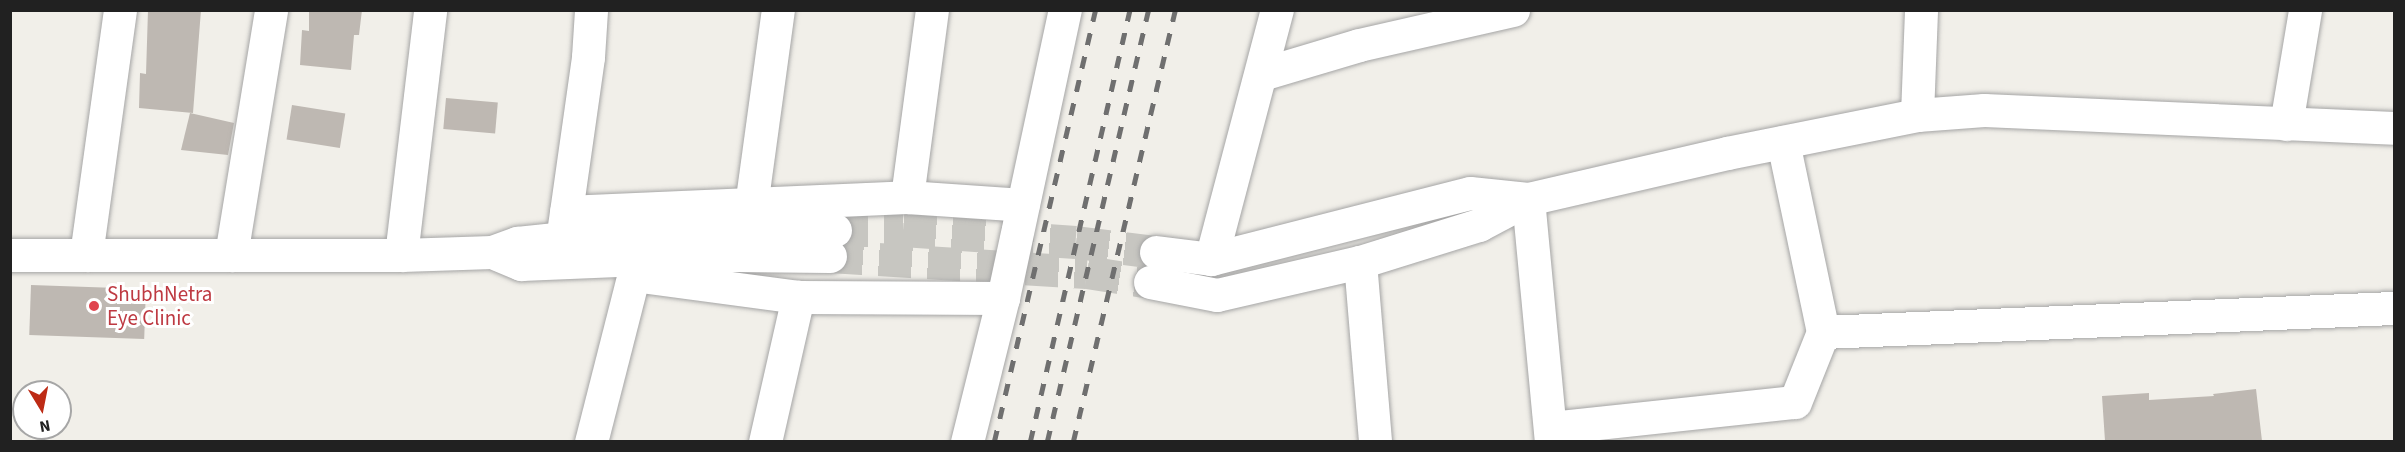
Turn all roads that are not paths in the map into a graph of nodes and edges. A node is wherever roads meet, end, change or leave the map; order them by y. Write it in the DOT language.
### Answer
graph roads {
  1 [pos="120,10"];
  2 [pos="271,10"];
  3 [pos="430,10"];
  4 [pos="591,10"];
  5 [pos="778,10"];
  6 [pos="932,10"];
  7 [pos="1065,10"];
  8 [pos="1277,10"];
  9 [pos="1513,10"];
  10 [pos="1921,10"];
  11 [pos="2305,10"];
  12 [pos="1404,24"];
  13 [pos="1262,74"];
  14 [pos="1917,115"];
  15 [pos="2286,124"];
  16 [pos="2394,128"];
  17 [pos="1783,142"];
  18 [pos="907,196"];
  19 [pos="1528,199"];
  20 [pos="751,206"];
  21 [pos="1023,206"];
  22 [pos="564,225"];
  23 [pos="832,243"];
  24 [pos="492,252"];
  25 [pos="10,255"];
  26 [pos="86,255"];
  27 [pos="231,255"];
  28 [pos="401,255"];
  29 [pos="622,258"];
  30 [pos="1211,260"];
  31 [pos="1360,262"];
  32 [pos="798,297"];
  33 [pos="1004,298"];
  34 [pos="2394,308"];
  35 [pos="1823,332"];
  36 [pos="1551,435"];
  37 [pos="591,441"];
  38 [pos="765,441"];
  39 [pos="967,441"];
  40 [pos="1375,441"];
  1 -- 26 [label="street"];
  2 -- 27 [label="street"];
  3 -- 28 [label="street"];
  4 -- 22 [label="street"];
  5 -- 20 [label="street"];
  6 -- 18 [label="street"];
  7 -- 21 [label="street"];
  8 -- 13 [label="street"];
  9 -- 12 [label="street"];
  10 -- 14 [label="street"];
  11 -- 15 [label="street"];
  12 -- 13 [label="street"];
  13 -- 30 [label="street"];
  14 -- 15 [label="street"];
  14 -- 17 [label="street"];
  15 -- 16 [label="street"];
  17 -- 19 [label="street"];
  17 -- 35 [label="street"];
  18 -- 20 [label="street"];
  18 -- 21 [label="street"];
  19 -- 30 [label="street"];
  19 -- 31 [label="street"];
  19 -- 36 [label="street"];
  20 -- 22 [label="street"];
  21 -- 33 [label="street"];
  22 -- 24 [label="street"];
  22 -- 29 [label="street"];
  23 -- 29 [label="street"];
  24 -- 28 [label="street"];
  24 -- 29 [label="street"];
  25 -- 26 [label="street"];
  26 -- 27 [label="street"];
  27 -- 28 [label="street"];
  29 -- 32 [label="street"];
  29 -- 37 [label="street"];
  30 -- 31 [label="street"];
  31 -- 40 [label="street"];
  32 -- 33 [label="street"];
  32 -- 38 [label="street"];
  33 -- 39 [label="street"];
  34 -- 35 [label="street"];
  35 -- 36 [label="street"];
}
